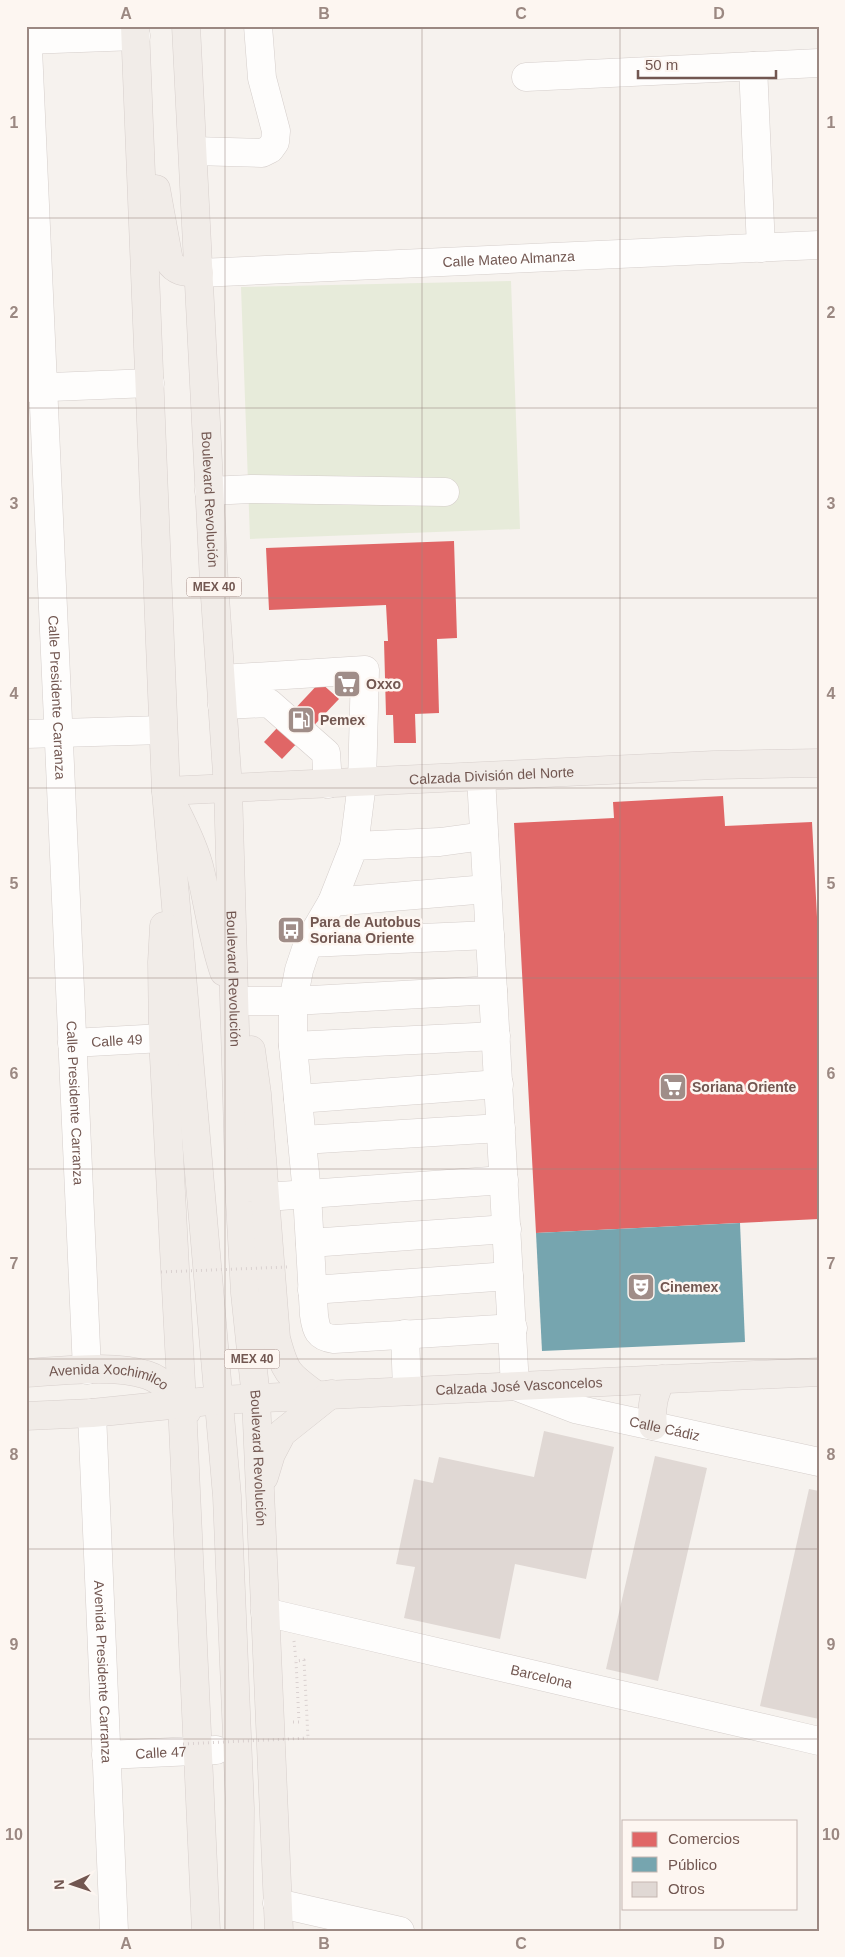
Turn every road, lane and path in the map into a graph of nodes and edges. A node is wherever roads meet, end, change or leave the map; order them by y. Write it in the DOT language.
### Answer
graph roads {
  1 [pos="186,26"];
  2 [pos="258,26"];
  3 [pos="136,31"];
  4 [pos="27,35"];
  5 [pos="819,63"];
  6 [pos="753,66"];
  7 [pos="526,77"];
  8 [pos="140,140"];
  9 [pos="193,151"];
  10 [pos="819,244"];
  11 [pos="760,248"];
  12 [pos="199,273"];
  13 [pos="150,383"];
  14 [pos="35,387"];
  15 [pos="209,491"];
  16 [pos="445,492"];
  17 [pos="222,692"];
  18 [pos="163,730"];
  19 [pos="58,733"];
  20 [pos="26,734"];
  21 [pos="819,763"];
  22 [pos="480,777"];
  23 [pos="362,783"];
  24 [pos="328,784"];
  25 [pos="228,788"];
  26 [pos="166,791"];
  27 [pos="484,836"];
  28 [pos="354,846"];
  29 [pos="173,869"];
  30 [pos="487,890"];
  31 [pos="332,902"];
  32 [pos="490,935"];
  33 [pos="308,943"];
  34 [pos="493,990"];
  35 [pos="235,1001"];
  36 [pos="292,1001"];
  37 [pos="496,1036"];
  38 [pos="163,1038"];
  39 [pos="72,1043"];
  40 [pos="293,1046"];
  41 [pos="498,1084"];
  42 [pos="298,1099"];
  43 [pos="501,1128"];
  44 [pos="302,1140"];
  45 [pos="504,1180"];
  46 [pos="307,1194"];
  47 [pos="266,1197"];
  48 [pos="507,1229"];
  49 [pos="310,1244"];
  50 [pos="287,1267"];
  51 [pos="161,1272"];
  52 [pos="510,1276"];
  53 [pos="312,1290"];
  54 [pos="512,1328"];
  55 [pos="404,1334"];
  56 [pos="86,1370"];
  57 [pos="819,1372"];
  58 [pos="26,1373"];
  59 [pos="662,1380"];
  60 [pos="515,1386"];
  61 [pos="407,1391"];
  62 [pos="324,1395"];
  63 [pos="256,1398"];
  64 [pos="219,1400"];
  65 [pos="182,1404"];
  66 [pos="92,1413"];
  67 [pos="26,1416"];
  68 [pos="653,1426"];
  69 [pos="819,1462"];
  70 [pos="260,1491"];
  71 [pos="265,1612"];
  72 [pos="299,1722"];
  73 [pos="819,1741"];
  74 [pos="199,1749"];
  75 [pos="106,1755"];
  76 [pos="277,1904"];
  77 [pos="240,1927"];
  78 [pos="114,1931"];
  79 [pos="206,1931"];
  80 [pos="279,1931"];
  81 [pos="400,1931"];
  1 -- 9 [label="main road, Boulevard Revolución / MEX 40"];
  2 -- 9 [label="street"];
  3 -- 4 [label="street"];
  3 -- 8 [label="main road, MEX 40"];
  4 -- 14 [label="street, Calle Presidente Carranza"];
  5 -- 6 [label="street"];
  6 -- 7 [label="street"];
  6 -- 11 [label="street"];
  8 -- 12 [label="main road"];
  8 -- 13 [label="main road, MEX 40"];
  9 -- 12 [label="main road, Boulevard Revolución / MEX 40"];
  10 -- 11 [label="street, Calle Mateo Almanza"];
  11 -- 12 [label="street, Calle Mateo Almanza"];
  12 -- 15 [label="main road, Boulevard Revolución / MEX 40"];
  13 -- 14 [label="street"];
  13 -- 18 [label="main road, MEX 40"];
  14 -- 19 [label="street, Calle Presidente Carranza"];
  15 -- 16 [label="street"];
  15 -- 17 [label="main road, Boulevard Revolución / MEX 40"];
  17 -- 23 [label="street"];
  17 -- 24 [label="street"];
  17 -- 25 [label="main road, Boulevard Revolución / MEX 40"];
  18 -- 19 [label="street"];
  18 -- 26 [label="main road, MEX 40"];
  19 -- 20 [label="street"];
  19 -- 39 [label="street, Calle Presidente Carranza"];
  21 -- 22 [label="main road, Calzada División del Norte"];
  22 -- 23 [label="main road, Calzada División del Norte"];
  22 -- 27 [label="street"];
  23 -- 24 [label="main road, Calzada División del Norte"];
  23 -- 28 [label="street"];
  24 -- 25 [label="main road, Calzada División del Norte"];
  25 -- 26 [label="main road, Calzada División del Norte"];
  25 -- 35 [label="main road, Boulevard Revolución / MEX 40"];
  26 -- 29 [label="main road, MEX 40"];
  26 -- 35 [label="main road"];
  27 -- 28 [label="street"];
  27 -- 30 [label="street"];
  28 -- 31 [label="street"];
  29 -- 38 [label="main road"];
  29 -- 64 [label="main road, MEX 40"];
  30 -- 31 [label="street"];
  30 -- 32 [label="street"];
  31 -- 33 [label="street"];
  32 -- 33 [label="street"];
  32 -- 34 [label="street"];
  33 -- 36 [label="street"];
  34 -- 36 [label="street"];
  34 -- 37 [label="street"];
  35 -- 36 [label="street"];
  35 -- 47 [label="main road"];
  35 -- 63 [label="main road, Boulevard Revolución / MEX 40"];
  36 -- 40 [label="street"];
  37 -- 40 [label="street"];
  37 -- 41 [label="street"];
  38 -- 39 [label="street, Calle 49"];
  38 -- 65 [label="main road"];
  39 -- 56 [label="street, Calle Presidente Carranza"];
  40 -- 42 [label="street"];
  41 -- 42 [label="street"];
  41 -- 43 [label="street"];
  42 -- 44 [label="street"];
  43 -- 44 [label="street"];
  43 -- 45 [label="street"];
  44 -- 46 [label="street"];
  45 -- 46 [label="street"];
  45 -- 48 [label="street"];
  46 -- 47 [label="street"];
  46 -- 49 [label="street"];
  47 -- 62 [label="main road"];
  48 -- 49 [label="street"];
  48 -- 52 [label="street"];
  49 -- 53 [label="street"];
  50 -- 51 [label="path, bridge"];
  52 -- 53 [label="street"];
  52 -- 54 [label="street"];
  53 -- 55 [label="street"];
  54 -- 55 [label="street"];
  54 -- 60 [label="street"];
  55 -- 61 [label="street"];
  56 -- 58 [label="main road, Avenida Xochimilco"];
  56 -- 65 [label="main road, Avenida Xochimilco"];
  57 -- 59 [label="main road, Calzada José Vasconcelos"];
  59 -- 60 [label="main road, Calzada José Vasconcelos"];
  59 -- 68 [label="main road"];
  60 -- 61 [label="main road, Calzada José Vasconcelos"];
  60 -- 68 [label="street, Calle Cádiz"];
  61 -- 62 [label="main road, Calzada José Vasconcelos"];
  62 -- 63 [label="main road, Calzada José Vasconcelos"];
  62 -- 70 [label="main road"];
  63 -- 64 [label="main road, Calzada José Vasconcelos"];
  63 -- 70 [label="main road, Boulevard Revolución / MEX 40"];
  64 -- 65 [label="main road, Avenida Xochimilco"];
  64 -- 77 [label="main road, MEX 40"];
  65 -- 66 [label="main road, Avenida Xochimilco"];
  65 -- 74 [label="main road"];
  66 -- 67 [label="main road, Avenida Xochimilco"];
  66 -- 75 [label="street, Avenida Presidente Carranza"];
  68 -- 69 [label="street, Calle Cádiz"];
  70 -- 71 [label="main road, Boulevard Revolución / MEX 40"];
  71 -- 73 [label="street, Barcelona"];
  71 -- 76 [label="main road, Boulevard Revolución / MEX 40"];
  72 -- 74 [label="path, bridge"];
  74 -- 75 [label="street, Calle 47"];
  74 -- 77 [label="main road"];
  74 -- 79 [label="main road"];
  75 -- 78 [label="street, Avenida Presidente Carranza"];
  76 -- 80 [label="main road, Boulevard Revolución / MEX 40"];
  76 -- 81 [label="street"];
}
